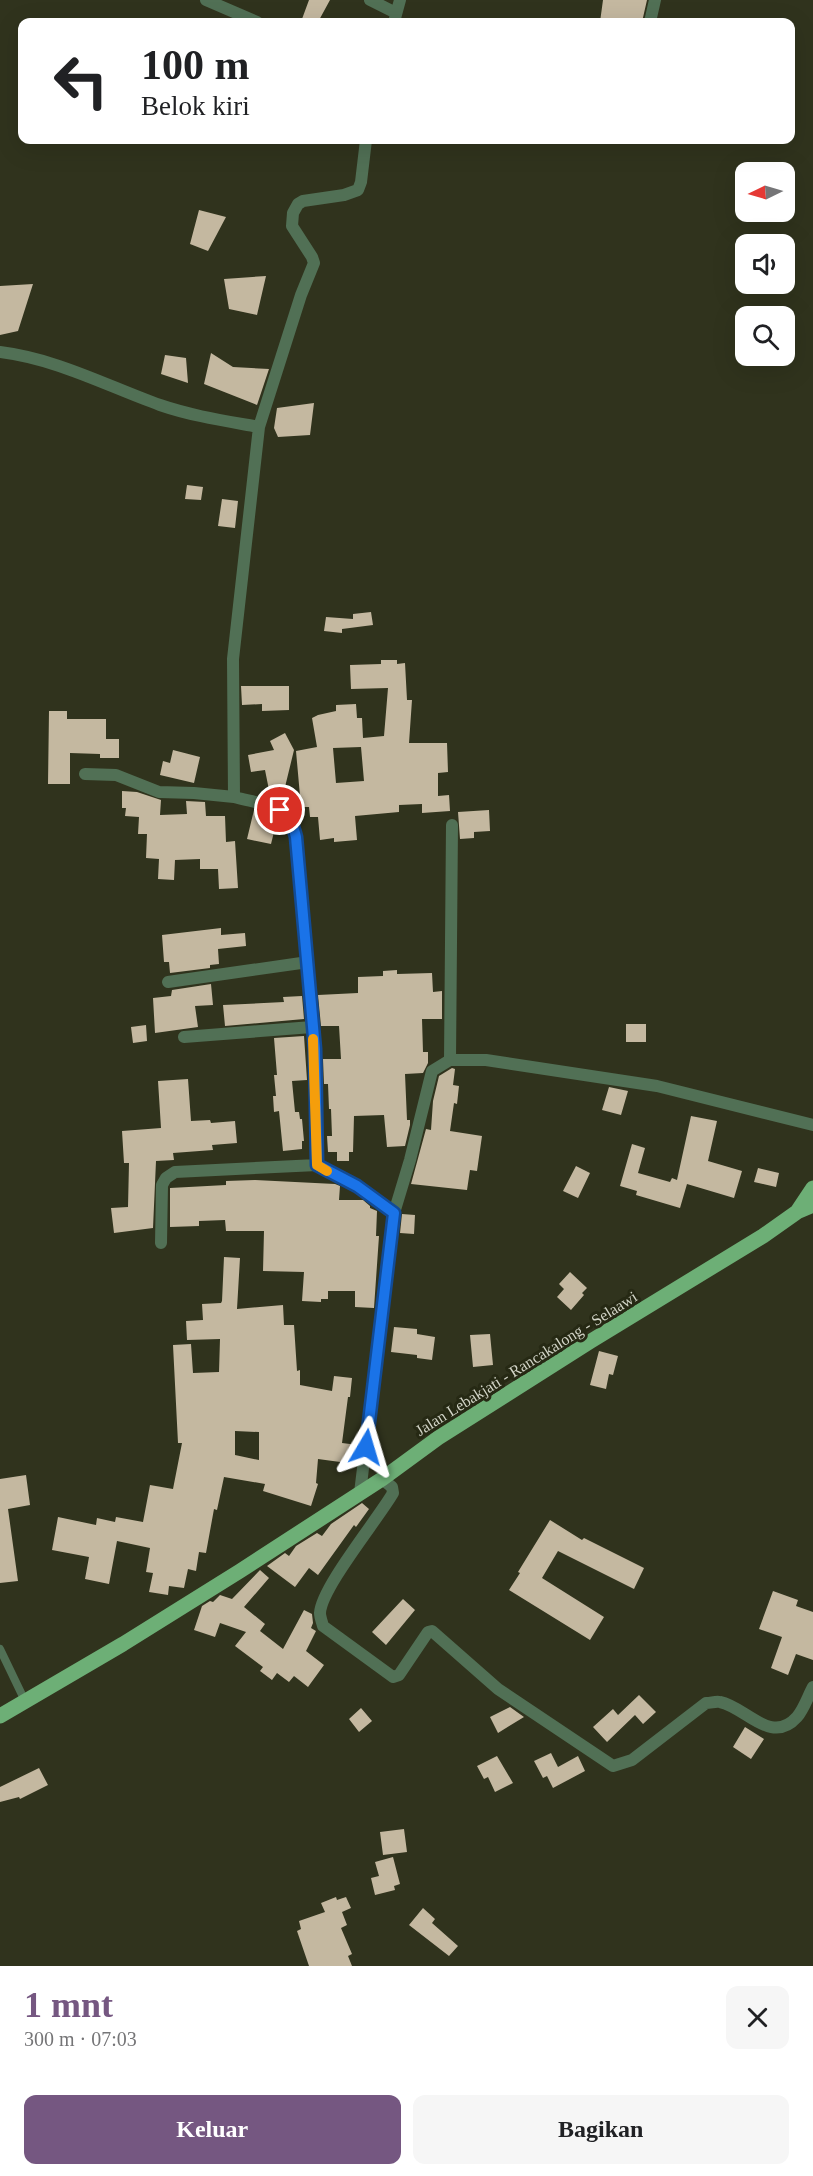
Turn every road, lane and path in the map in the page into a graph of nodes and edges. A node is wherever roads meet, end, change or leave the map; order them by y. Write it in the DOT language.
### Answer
graph roads {
  1 [pos="370,0"];
  2 [pos="400,0"];
  3 [pos="655,0"];
  4 [pos="211,1"];
  5 [pos="248,18"];
  6 [pos="395,18"];
  7 [pos="398,18"];
  8 [pos="651,18"];
  9 [pos="366,144"];
  10 [pos="0,352"];
  11 [pos="259,427"];
  12 [pos="85,774"];
  13 [pos="234,797"];
  14 [pos="452,825"];
  15 [pos="308,962"];
  16 [pos="168,982"];
  17 [pos="312,1027"];
  18 [pos="184,1037"];
  19 [pos="450,1060"];
  20 [pos="813,1125"];
  21 [pos="317,1165"];
  22 [pos="813,1188"];
  23 [pos="813,1205"];
  24 [pos="797,1212"];
  25 [pos="394,1213"];
  26 [pos="161,1243"];
  27 [pos="382,1479"];
  28 [pos="360,1493"];
  29 [pos="0,1648"];
  30 [pos="813,1687"];
  31 [pos="26,1701"];
  32 [pos="0,1716"];
  1 -- 6 [label="street"];
  2 -- 7 [label="street"];
  3 -- 8 [label="street"];
  4 -- 5 [label="street"];
  9 -- 11 [label="street"];
  10 -- 11 [label="street"];
  11 -- 13 [label="street"];
  12 -- 13 [label="street"];
  13 -- 15 [label="street"];
  14 -- 19 [label="street"];
  15 -- 16 [label="street"];
  15 -- 17 [label="street"];
  17 -- 18 [label="street"];
  17 -- 21 [label="street"];
  19 -- 20 [label="street"];
  19 -- 25 [label="street"];
  21 -- 25 [label="street"];
  21 -- 26 [label="street"];
  22 -- 24 [label="main road, Jalan Lebakjati - Rancakalong - Selaawi"];
  23 -- 24 [label="main road, Jalan Lebakjati - Rancakalong - Selaawi"];
  24 -- 27 [label="main road, Jalan Lebakjati - Rancakalong - Selaawi"];
  25 -- 28 [label="street"];
  27 -- 28 [label="main road, Jalan Lebakjati - Rancakalong - Selaawi"];
  27 -- 30 [label="street"];
  28 -- 31 [label="main road, Jalan Lebakjati - Rancakalong - Selaawi"];
  29 -- 31 [label="lane"];
  31 -- 32 [label="main road, Jalan Lebakjati - Rancakalong - Selaawi"];
}
